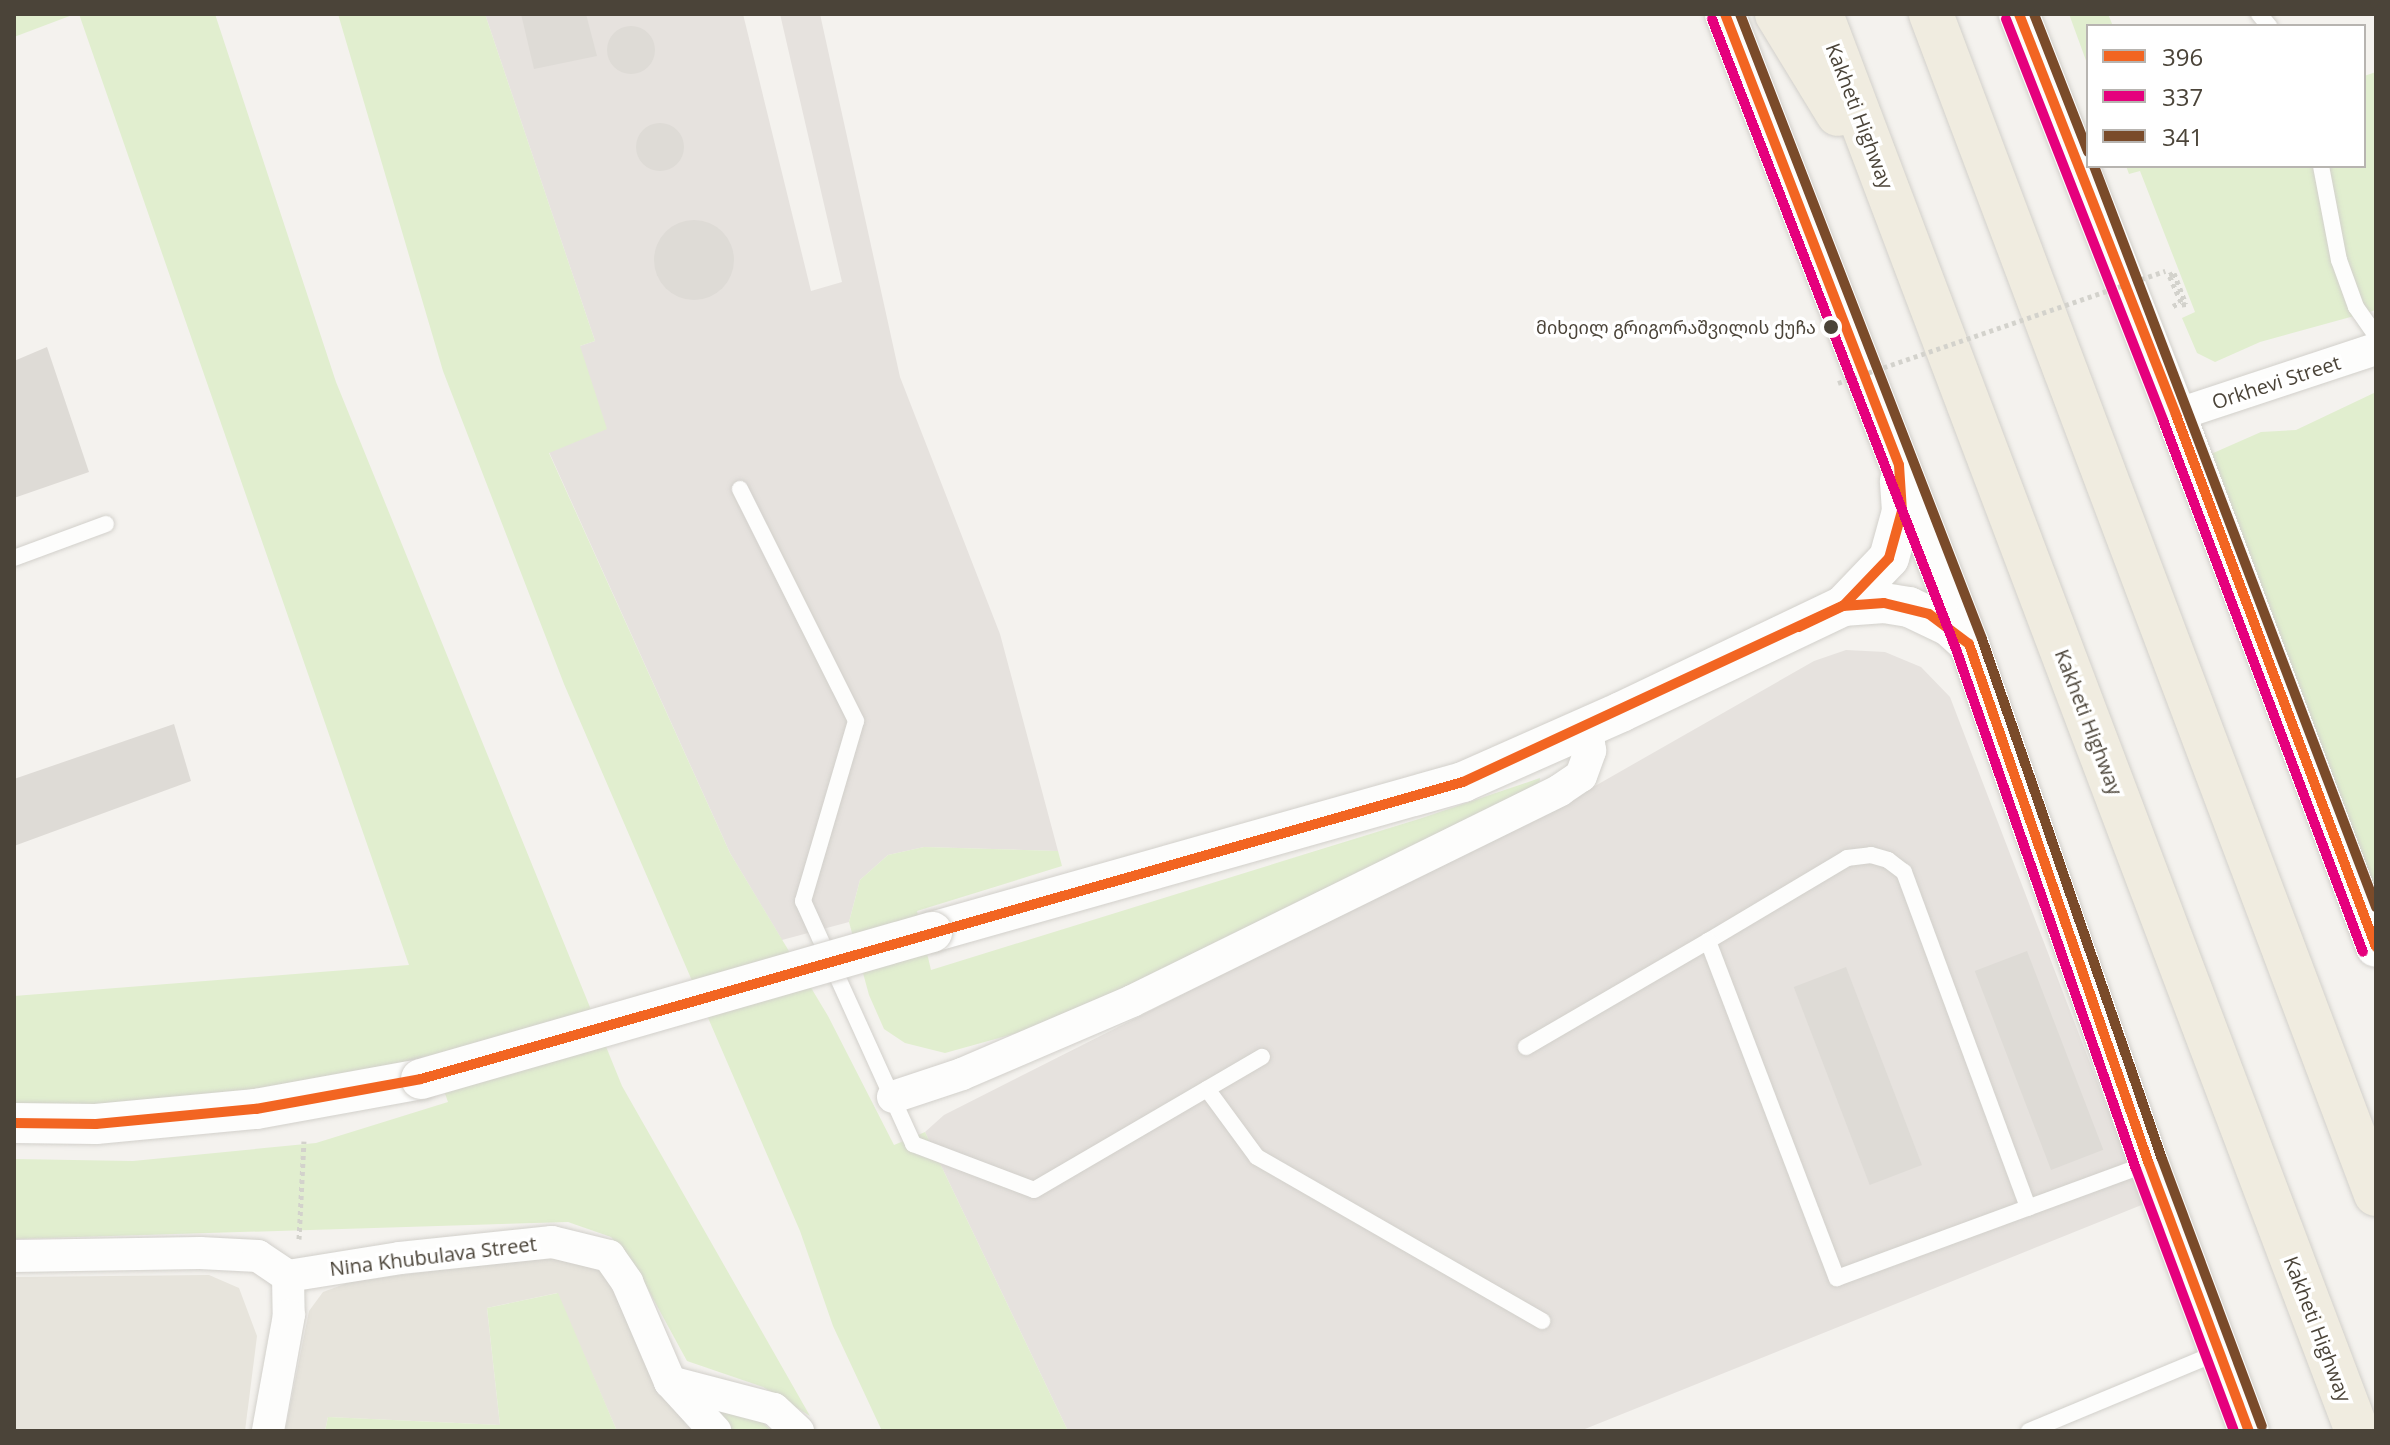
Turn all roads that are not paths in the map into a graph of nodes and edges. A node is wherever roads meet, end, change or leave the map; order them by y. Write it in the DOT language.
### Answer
graph roads {
  1 [pos="1725,14"];
  2 [pos="1777,14"];
  3 [pos="1821,14"];
  4 [pos="1931,14"];
  5 [pos="2019,14"];
  6 [pos="2321,168"];
  7 [pos="1893,202"];
  8 [pos="2376,336"];
  9 [pos="2376,349"];
  10 [pos="2176,415"];
  11 [pos="1899,465"];
  12 [pos="740,489"];
  13 [pos="106,524"];
  14 [pos="14,558"];
  15 [pos="1843,606"];
  16 [pos="1969,644"];
  17 [pos="1587,727"];
  18 [pos="1708,941"];
  19 [pos="2376,947"];
  20 [pos="1526,1047"];
  21 [pos="1262,1057"];
  22 [pos="1207,1089"];
  23 [pos="893,1097"];
  24 [pos="14,1123"];
  25 [pos="2149,1164"];
  26 [pos="2376,1194"];
  27 [pos="2028,1208"];
  28 [pos="14,1256"];
  29 [pos="292,1275"];
  30 [pos="1542,1321"];
  31 [pos="2219,1352"];
  32 [pos="670,1382"];
  33 [pos="268,1431"];
  34 [pos="715,1431"];
  35 [pos="798,1431"];
  36 [pos="2029,1431"];
  37 [pos="2249,1431"];
  38 [pos="2357,1431"];
  1 -- 11 [label="street"];
  2 -- 7 [label="highway"];
  3 -- 7 [label="highway, Kakheti Highway"];
  4 -- 26 [label="highway"];
  5 -- 10 [label="street"];
  6 -- 8 [label="lane"];
  7 -- 38 [label="highway, Kakheti Highway"];
  9 -- 10 [label="street, Orkhevi Street"];
  10 -- 19 [label="street"];
  11 -- 15 [label="street"];
  11 -- 16 [label="street"];
  12 -- 23 [label="lane"];
  13 -- 14 [label="lane"];
  15 -- 16 [label="street"];
  15 -- 17 [label="street"];
  16 -- 25 [label="street"];
  17 -- 23 [label="street"];
  17 -- 24 [label="street, bridge"];
  18 -- 20 [label="lane"];
  18 -- 27 [label="lane"];
  18 -- 27 [label="lane"];
  21 -- 22 [label="lane"];
  22 -- 23 [label="lane"];
  22 -- 30 [label="lane"];
  25 -- 27 [label="lane"];
  25 -- 31 [label="street"];
  28 -- 29 [label="street"];
  29 -- 32 [label="street, Nina Khubulava Street"];
  29 -- 33 [label="street"];
  31 -- 36 [label="lane"];
  31 -- 37 [label="street"];
  32 -- 34 [label="street, Nina Khubulava Street"];
  32 -- 35 [label="street"];
}
